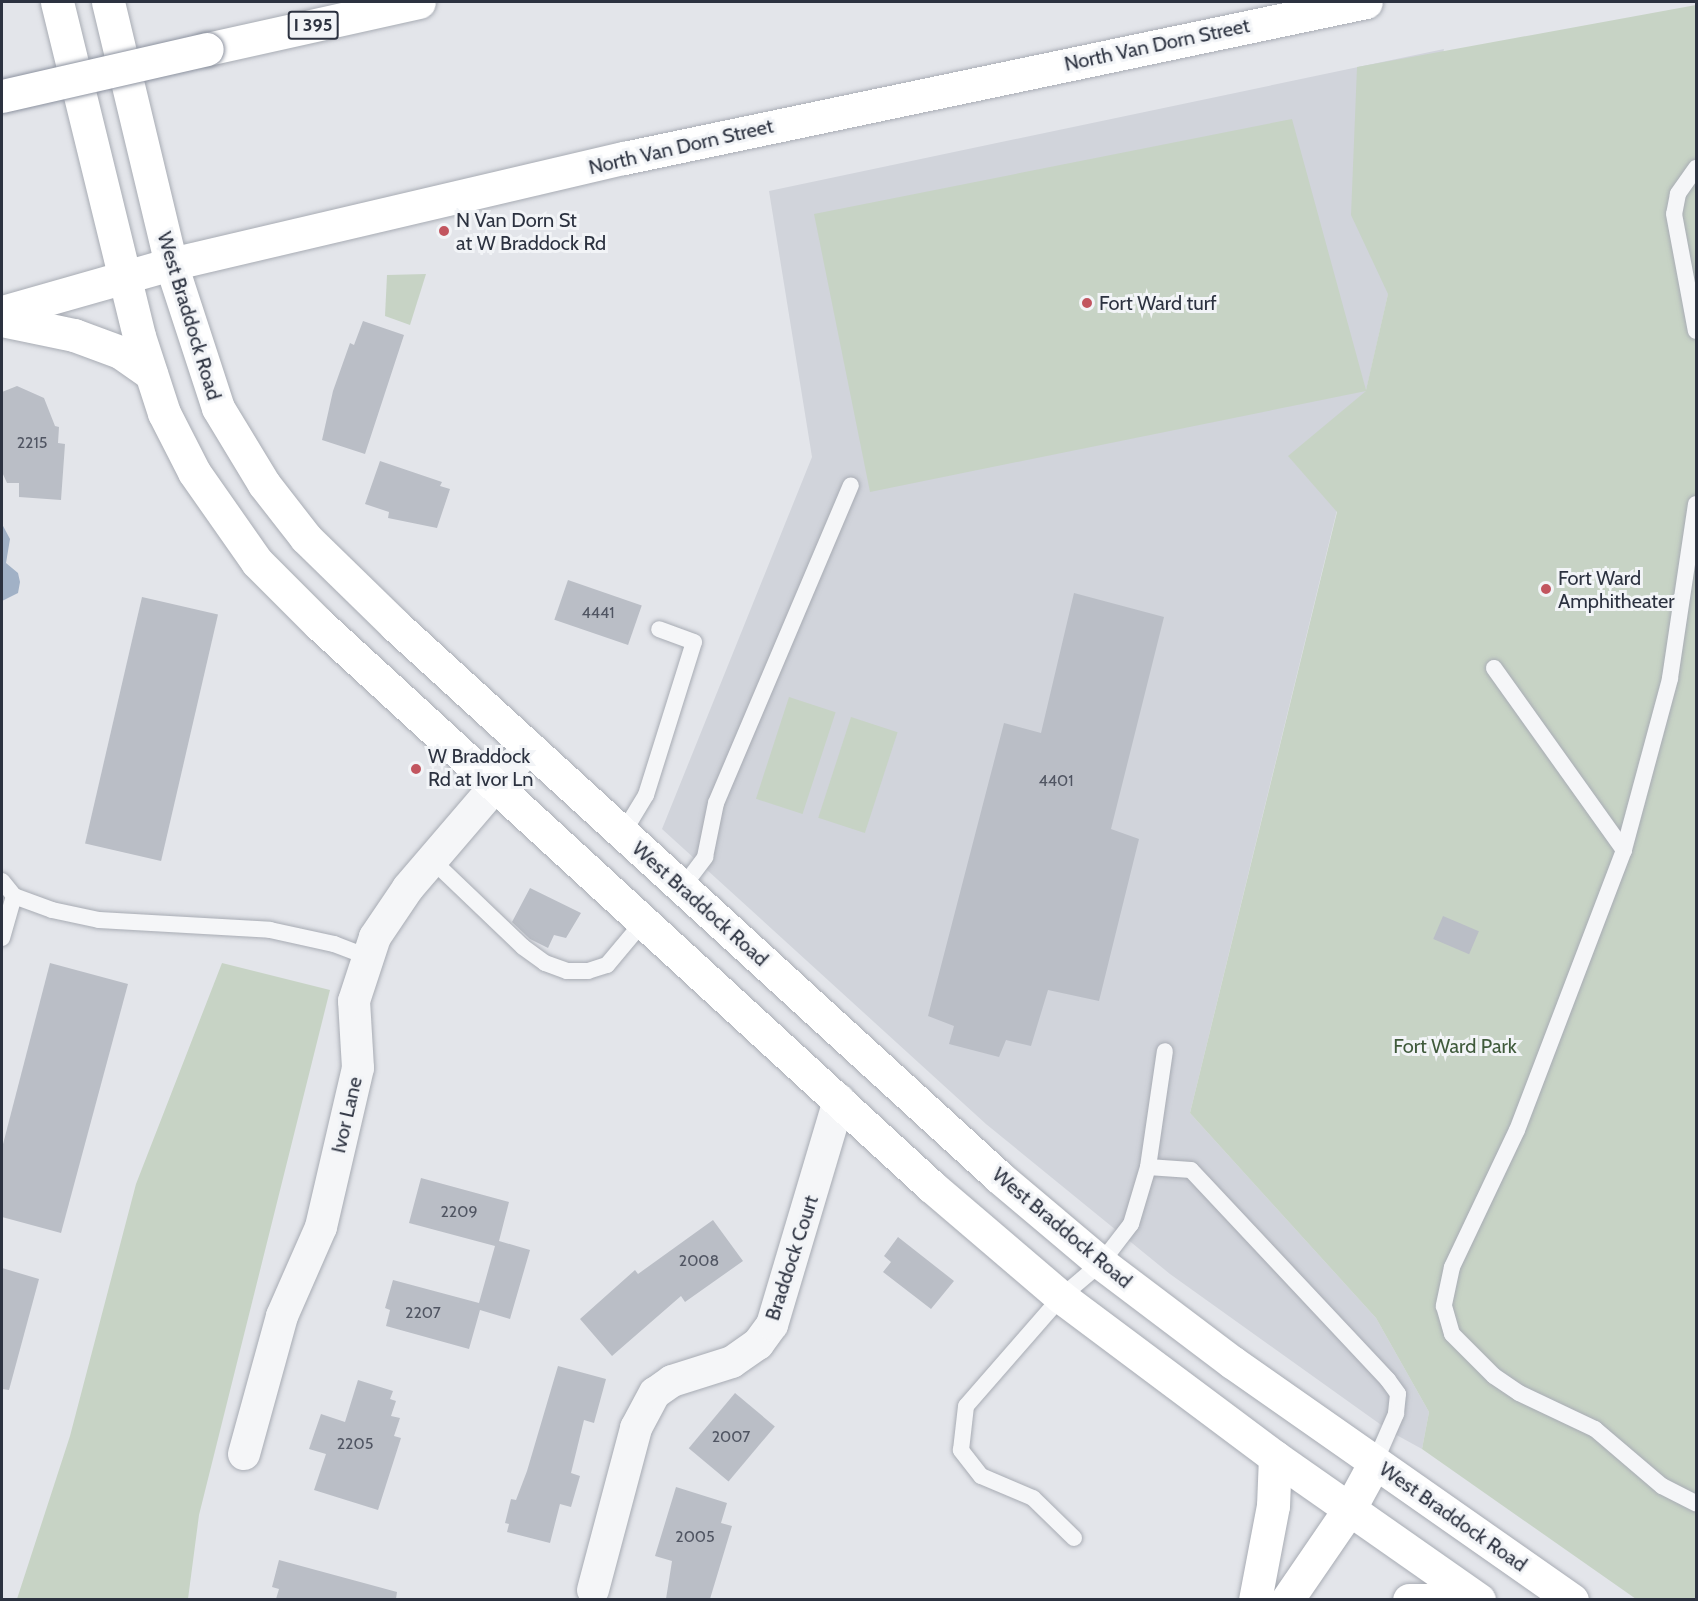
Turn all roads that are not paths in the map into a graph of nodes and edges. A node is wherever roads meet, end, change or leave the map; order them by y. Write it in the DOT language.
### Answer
graph roads {
  1 [pos="57,2"];
  2 [pos="108,2"];
  3 [pos="419,2"];
  4 [pos="1366,2"];
  5 [pos="2,96"];
  6 [pos="1696,168"];
  7 [pos="171,264"];
  8 [pos="124,277"];
  9 [pos="2,312"];
  10 [pos="2,320"];
  11 [pos="1696,331"];
  12 [pos="151,374"];
  13 [pos="851,485"];
  14 [pos="1696,504"];
  15 [pos="659,629"];
  16 [pos="1494,668"];
  17 [pos="529,747"];
  18 [pos="495,785"];
  19 [pos="623,833"];
  20 [pos="1624,850"];
  21 [pos="431,859"];
  22 [pos="2,881"];
  23 [pos="682,888"];
  24 [pos="14,896"];
  25 [pos="643,922"];
  26 [pos="2,938"];
  27 [pos="368,957"];
  28 [pos="1165,1051"];
  29 [pos="839,1100"];
  30 [pos="1148,1167"];
  31 [pos="1101,1263"];
  32 [pos="1061,1298"];
  33 [pos="243,1454"];
  34 [pos="1275,1457"];
  35 [pos="1375,1462"];
  36 [pos="1696,1503"];
  37 [pos="1350,1508"];
  38 [pos="1074,1538"];
  39 [pos="593,1590"];
  40 [pos="1255,1599"];
  41 [pos="1287,1599"];
  42 [pos="1409,1599"];
  43 [pos="1442,1599"];
  44 [pos="1479,1599"];
  45 [pos="1572,1599"];
  1 -- 8 [label="main road"];
  2 -- 7 [label="main road, West Braddock Road"];
  3 -- 5 [label="main road, I 395, bridge"];
  4 -- 7 [label="main road, North Van Dorn Street"];
  6 -- 11 [label="lane"];
  7 -- 8 [label="main road, North Van Dorn Street"];
  7 -- 17 [label="main road, West Braddock Road"];
  8 -- 9 [label="main road, North Van Dorn Street"];
  8 -- 12 [label="main road"];
  10 -- 12 [label="main road"];
  12 -- 18 [label="main road"];
  13 -- 23 [label="lane"];
  14 -- 20 [label="lane"];
  15 -- 19 [label="lane"];
  16 -- 20 [label="lane"];
  17 -- 18 [label="street, Ivor Lane"];
  17 -- 19 [label="main road, West Braddock Road"];
  18 -- 21 [label="street, Ivor Lane"];
  18 -- 25 [label="main road"];
  19 -- 23 [label="main road, West Braddock Road"];
  20 -- 36 [label="lane"];
  21 -- 25 [label="lane"];
  21 -- 27 [label="street, Ivor Lane"];
  22 -- 24 [label="lane"];
  23 -- 31 [label="main road, West Braddock Road"];
  24 -- 26 [label="lane"];
  24 -- 27 [label="lane"];
  25 -- 29 [label="main road"];
  27 -- 33 [label="street, Ivor Lane"];
  28 -- 30 [label="lane"];
  29 -- 32 [label="main road"];
  29 -- 39 [label="street, Braddock Court"];
  30 -- 31 [label="lane"];
  30 -- 35 [label="lane"];
  31 -- 32 [label="lane"];
  31 -- 35 [label="main road, West Braddock Road"];
  32 -- 34 [label="main road"];
  32 -- 38 [label="lane"];
  34 -- 37 [label="main road"];
  34 -- 40 [label="main road"];
  35 -- 37 [label="main road"];
  35 -- 45 [label="main road, West Braddock Road"];
  37 -- 41 [label="main road"];
  37 -- 44 [label="main road"];
  42 -- 43 [label="main road"];
}
